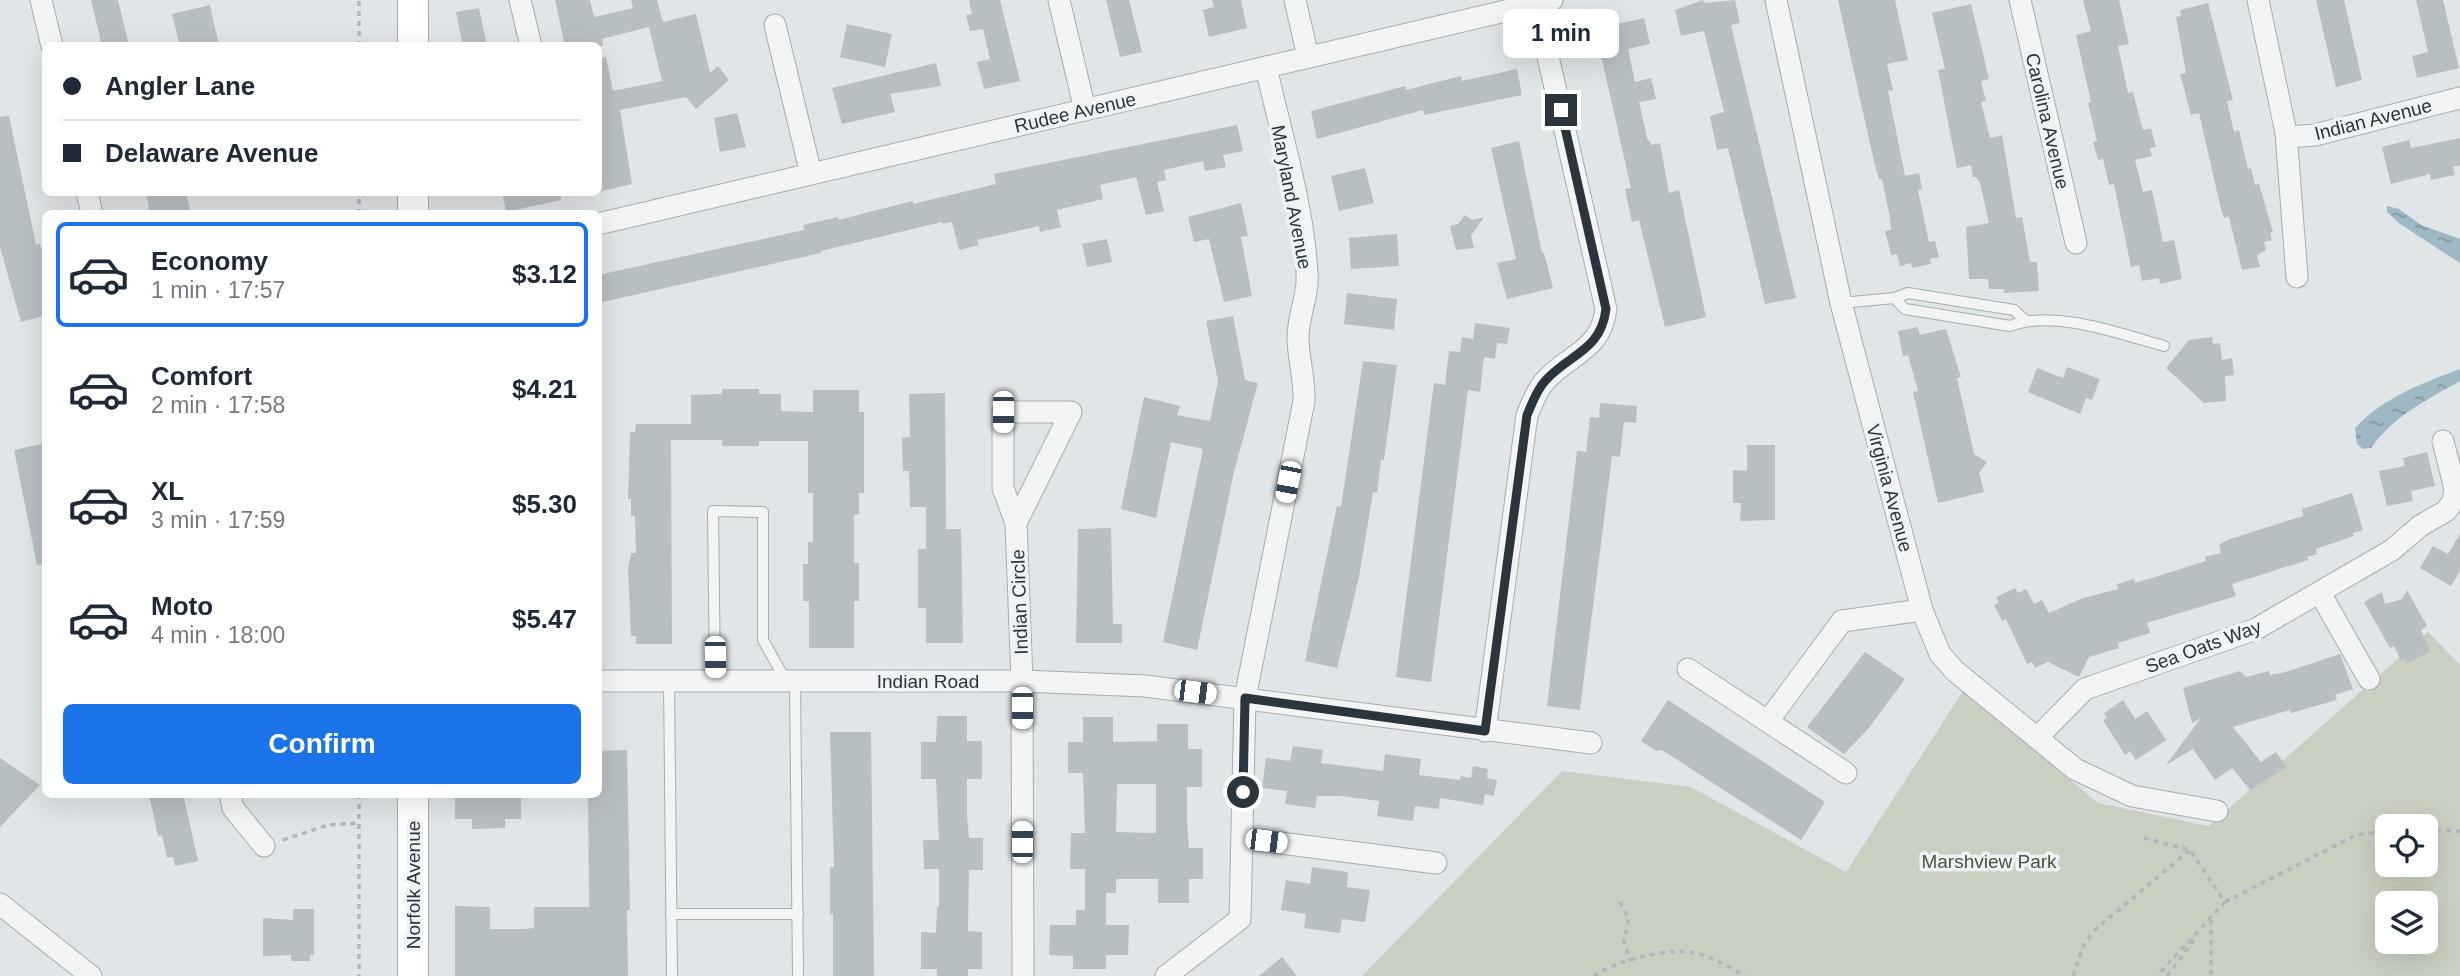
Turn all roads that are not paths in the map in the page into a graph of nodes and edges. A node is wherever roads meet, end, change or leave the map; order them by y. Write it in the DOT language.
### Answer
graph roads {
  1 [pos="41,0"];
  2 [pos="413,0"];
  3 [pos="520,0"];
  4 [pos="1059,0"];
  5 [pos="1295,0"];
  6 [pos="1776,0"];
  7 [pos="2020,0"];
  8 [pos="2258,0"];
  9 [pos="1541,1"];
  10 [pos="775,25"];
  11 [pos="51,42"];
  12 [pos="413,42"];
  13 [pos="530,42"];
  14 [pos="1308,57"];
  15 [pos="1266,67"];
  16 [pos="2460,98"];
  17 [pos="1085,110"];
  18 [pos="2286,133"];
  19 [pos="811,174"];
  20 [pos="602,223"];
  21 [pos="2076,243"];
  22 [pos="2297,277"];
  23 [pos="1894,298"];
  24 [pos="1841,303"];
  25 [pos="2025,320"];
  26 [pos="2164,346"];
  27 [pos="2443,441"];
  28 [pos="1016,523"];
  29 [pos="2320,593"];
  30 [pos="1922,610"];
  31 [pos="1688,669"];
  32 [pos="2369,679"];
  33 [pos="602,681"];
  34 [pos="669,681"];
  35 [pos="715,681"];
  36 [pos="790,681"];
  37 [pos="1022,681"];
  38 [pos="1245,698"];
  39 [pos="1768,721"];
  40 [pos="1485,731"];
  41 [pos="2036,738"];
  42 [pos="1591,743"];
  43 [pos="1846,772"];
  44 [pos="231,798"];
  45 [pos="413,798"];
  46 [pos="2217,811"];
  47 [pos="1242,838"];
  48 [pos="264,846"];
  49 [pos="1436,863"];
  50 [pos="0,904"];
  51 [pos="671,914"];
  52 [pos="797,914"];
  53 [pos="91,976"];
  54 [pos="413,976"];
  55 [pos="672,976"];
  56 [pos="798,976"];
  57 [pos="1023,976"];
  58 [pos="1166,976"];
  1 -- 11 [label="street"];
  2 -- 12 [label="main road"];
  3 -- 13 [label="street"];
  4 -- 17 [label="street"];
  5 -- 14 [label="street"];
  6 -- 24 [label="street, Virginia Avenue"];
  7 -- 21 [label="street, Carolina Avenue"];
  8 -- 18 [label="street"];
  9 -- 14 [label="street, Rudee Avenue"];
  9 -- 40 [label="street"];
  10 -- 19 [label="street"];
  14 -- 15 [label="street, Rudee Avenue"];
  15 -- 17 [label="street, Rudee Avenue"];
  15 -- 38 [label="street, Maryland Avenue"];
  16 -- 18 [label="street, Indian Avenue"];
  17 -- 19 [label="street, Rudee Avenue"];
  18 -- 22 [label="street"];
  19 -- 20 [label="street, Rudee Avenue"];
  23 -- 24 [label="lane"];
  23 -- 25 [label="lane"];
  23 -- 25 [label="lane"];
  24 -- 30 [label="street, Virginia Avenue"];
  25 -- 26 [label="lane"];
  27 -- 29 [label="street, Sea Oats Way"];
  28 -- 28 [label="street, Indian Circle"];
  28 -- 37 [label="street, Indian Circle"];
  29 -- 32 [label="street"];
  29 -- 41 [label="street, Sea Oats Way"];
  30 -- 39 [label="street"];
  30 -- 41 [label="street, Virginia Avenue"];
  31 -- 39 [label="street"];
  33 -- 34 [label="street, Indian Road"];
  34 -- 35 [label="street, Indian Road"];
  34 -- 51 [label="lane"];
  35 -- 36 [label="street, Indian Road"];
  35 -- 36 [label="lane"];
  36 -- 37 [label="street, Indian Road"];
  36 -- 52 [label="lane"];
  37 -- 38 [label="street, Indian Road"];
  37 -- 57 [label="street, Indian Circle"];
  38 -- 40 [label="street, Indian Road"];
  38 -- 47 [label="street, Maryland Avenue"];
  39 -- 43 [label="street"];
  40 -- 42 [label="street, Indian Road"];
  41 -- 46 [label="street, Virginia Avenue"];
  44 -- 48 [label="street"];
  45 -- 54 [label="main road, Norfolk Avenue"];
  47 -- 49 [label="street"];
  47 -- 58 [label="street, Maryland Avenue"];
  50 -- 53 [label="street"];
  51 -- 52 [label="lane"];
  51 -- 55 [label="lane"];
  52 -- 56 [label="lane"];
}
